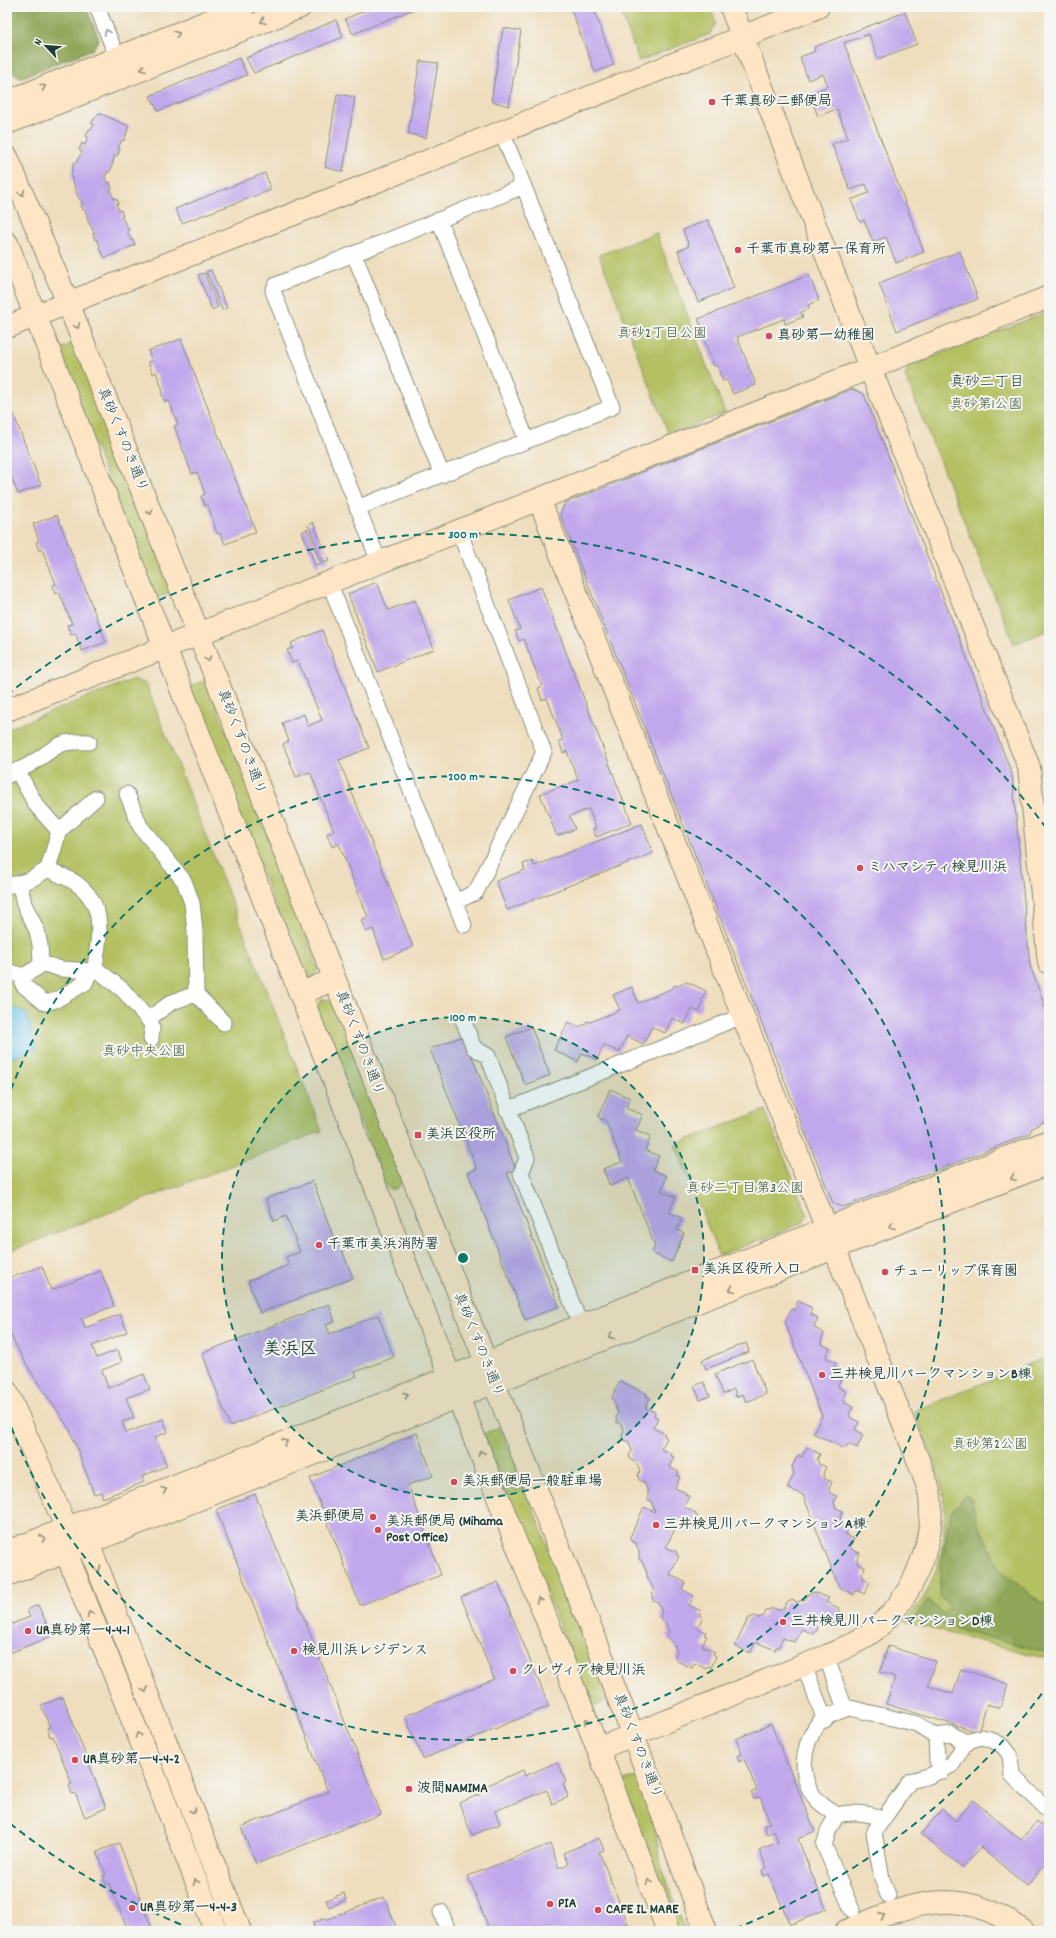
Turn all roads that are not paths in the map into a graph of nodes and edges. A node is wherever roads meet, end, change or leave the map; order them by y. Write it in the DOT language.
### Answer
graph roads {
  1 [pos="97,7"];
  2 [pos="244,7"];
  3 [pos="300,7"];
  4 [pos="730,7"];
  5 [pos="814,8"];
  6 [pos="743,37"];
  7 [pos="117,57"];
  8 [pos="7,102"];
  9 [pos="7,123"];
  10 [pos="502,132"];
  11 [pos="7,157"];
  12 [pos="524,186"];
  13 [pos="439,220"];
  14 [pos="7,243"];
  15 [pos="354,254"];
  16 [pos="1049,297"];
  17 [pos="68,303"];
  18 [pos="35,316"];
  19 [pos="7,327"];
  20 [pos="870,368"];
  21 [pos="527,441"];
  22 [pos="442,475"];
  23 [pos="539,499"];
  24 [pos="358,508"];
  25 [pos="463,541"];
  26 [pos="379,562"];
  27 [pos="333,592"];
  28 [pos="198,634"];
  29 [pos="164,648"];
  30 [pos="7,710"];
  31 [pos="89,742"];
  32 [pos="12,773"];
  33 [pos="127,794"];
  34 [pos="96,798"];
  35 [pos="59,831"];
  36 [pos="48,869"];
  37 [pos="12,885"];
  38 [pos="455,902"];
  39 [pos="464,926"];
  40 [pos="41,963"];
  41 [pos="1049,963"];
  42 [pos="93,970"];
  43 [pos="7,971"];
  44 [pos="23,976"];
  45 [pos="334,979"];
  46 [pos="196,994"];
  47 [pos="300,994"];
  48 [pos="148,1019"];
  49 [pos="463,1020"];
  50 [pos="732,1020"];
  51 [pos="224,1023"];
  52 [pos="151,1039"];
  53 [pos="507,1110"];
  54 [pos="1049,1141"];
  55 [pos="1049,1164"];
  56 [pos="831,1239"];
  57 [pos="577,1316"];
  58 [pos="489,1373"];
  59 [pos="454,1387"];
  60 [pos="7,1392"];
  61 [pos="67,1528"];
  62 [pos="88,1543"];
  63 [pos="7,1552"];
  64 [pos="66,1552"];
  65 [pos="7,1575"];
  66 [pos="830,1667"];
  67 [pos="808,1676"];
  68 [pos="845,1709"];
  69 [pos="825,1720"];
  70 [pos="633,1735"];
  71 [pos="936,1736"];
  72 [pos="967,1743"];
  73 [pos="598,1749"];
  74 [pos="942,1771"];
  75 [pos="1048,1808"];
  76 [pos="837,1815"];
  77 [pos="884,1819"];
  78 [pos="888,1895"];
  79 [pos="852,1910"];
  80 [pos="441,1912"];
  81 [pos="216,1931"];
  82 [pos="240,1931"];
  83 [pos="448,1931"];
  84 [pos="668,1931"];
  85 [pos="706,1931"];
  86 [pos="846,1931"];
  87 [pos="1023,1931"];
  7 -- 1 [label="street, one-way"];
  7 -- 2 [label="street, one-way"];
  3 -- 9 [label="street, one-way"];
  4 -- 6 [label="street"];
  5 -- 6 [label="street"];
  6 -- 10 [label="street"];
  6 -- 20 [label="street"];
  8 -- 7 [label="street, one-way"];
  10 -- 12 [label="street"];
  10 -- 17 [label="street"];
  11 -- 17 [label="street, 真砂くすのき通り, one-way"];
  12 -- 13 [label="street"];
  12 -- 21 [label="street"];
  13 -- 15 [label="street"];
  13 -- 21 [label="street"];
  14 -- 18 [label="street"];
  15 -- 22 [label="street"];
  15 -- 24 [label="street"];
  16 -- 20 [label="street"];
  17 -- 18 [label="street"];
  17 -- 28 [label="street, 真砂くすのき通り, one-way"];
  18 -- 19 [label="street"];
  18 -- 29 [label="street"];
  20 -- 23 [label="street"];
  20 -- 41 [label="street"];
  21 -- 22 [label="street"];
  22 -- 24 [label="street"];
  23 -- 26 [label="street"];
  23 -- 56 [label="street"];
  24 -- 26 [label="street"];
  25 -- 38 [label="street"];
  26 -- 28 [label="street"];
  27 -- 38 [label="street"];
  28 -- 29 [label="street"];
  28 -- 45 [label="street, 真砂くすのき通り, one-way"];
  29 -- 30 [label="street"];
  29 -- 47 [label="street"];
  31 -- 32 [label="street"];
  32 -- 35 [label="street"];
  33 -- 46 [label="street"];
  34 -- 35 [label="street"];
  35 -- 36 [label="street"];
  36 -- 37 [label="street"];
  36 -- 42 [label="street"];
  37 -- 40 [label="street"];
  38 -- 39 [label="street"];
  40 -- 42 [label="street"];
  40 -- 44 [label="street"];
  42 -- 44 [label="street"];
  42 -- 48 [label="street"];
  43 -- 44 [label="street"];
  45 -- 47 [label="street"];
  45 -- 58 [label="street, 真砂くすのき通り"];
  46 -- 48 [label="street"];
  46 -- 51 [label="street"];
  47 -- 59 [label="street"];
  48 -- 52 [label="street"];
  49 -- 53 [label="street"];
  50 -- 53 [label="street"];
  53 -- 57 [label="street"];
  54 -- 56 [label="street"];
  55 -- 56 [label="street, one-way"];
  56 -- 58 [label="street"];
  56 -- 70 [label="street"];
  58 -- 59 [label="street"];
  58 -- 70 [label="street, 真砂くすのき通り"];
  61 -- 59 [label="street, one-way"];
  59 -- 62 [label="street"];
  73 -- 59 [label="street, one-way"];
  60 -- 61 [label="street"];
  61 -- 62 [label="street"];
  63 -- 61 [label="street, one-way"];
  61 -- 64 [label="street"];
  62 -- 64 [label="street"];
  62 -- 82 [label="street, one-way"];
  64 -- 65 [label="street"];
  81 -- 64 [label="street, one-way"];
  66 -- 68 [label="street"];
  67 -- 69 [label="street"];
  68 -- 69 [label="street"];
  68 -- 71 [label="street"];
  69 -- 76 [label="street"];
  70 -- 73 [label="street"];
  70 -- 85 [label="street, 真砂くすのき通り"];
  71 -- 72 [label="street"];
  71 -- 74 [label="street"];
  72 -- 74 [label="street"];
  72 -- 75 [label="street"];
  84 -- 73 [label="street, one-way"];
  74 -- 77 [label="street"];
  76 -- 77 [label="street"];
  76 -- 79 [label="street"];
  77 -- 78 [label="street"];
  80 -- 83 [label="street"];
  86 -- 87 [label="street, one-way"];
}
